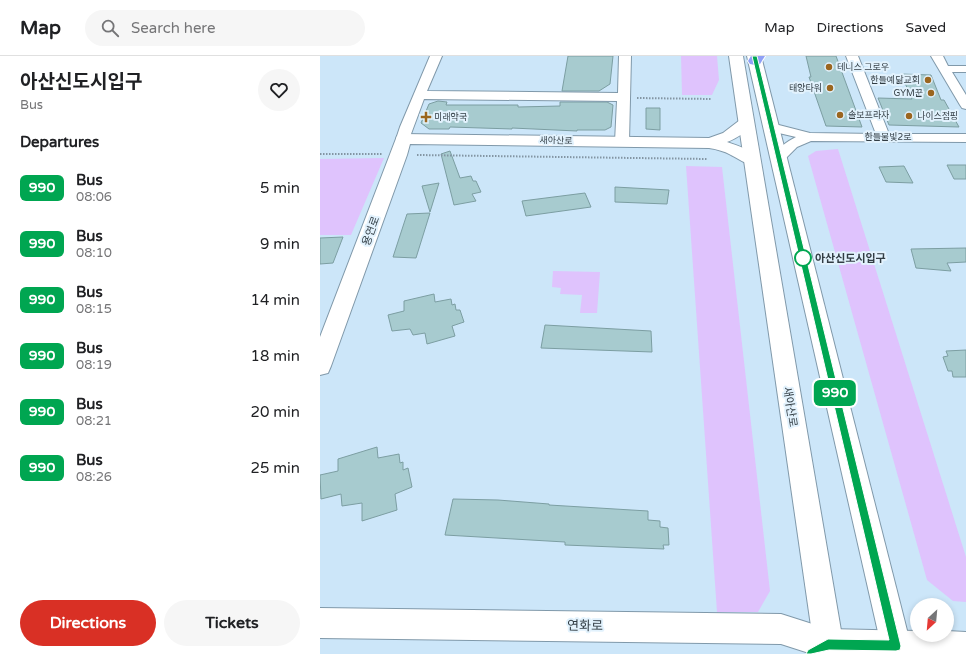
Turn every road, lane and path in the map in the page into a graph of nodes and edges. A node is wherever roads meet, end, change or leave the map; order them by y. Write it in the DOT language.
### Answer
graph roads {
  1 [pos="436,56"];
  2 [pos="625,56"];
  3 [pos="852,56"];
  4 [pos="937,56"];
  5 [pos="751,57"];
  6 [pos="945,69"];
  7 [pos="966,69"];
  8 [pos="419,95"];
  9 [pos="624,97"];
  10 [pos="636,98"];
  11 [pos="711,99"];
  12 [pos="966,105"];
  13 [pos="745,123"];
  14 [pos="771,127"];
  15 [pos="810,137"];
  16 [pos="884,137"];
  17 [pos="966,138"];
  18 [pos="403,139"];
  19 [pos="622,142"];
  20 [pos="709,142"];
  21 [pos="320,154"];
  22 [pos="382,154"];
  23 [pos="417,155"];
  24 [pos="779,157"];
  25 [pos="707,160"];
  26 [pos="751,160"];
  27 [pos="320,366"];
  28 [pos="320,623"];
  29 [pos="966,647"];
  30 [pos="897,650"];
  31 [pos="823,651"];
  1 -- 8 [label="street, 용연로"];
  2 -- 9 [label="street"];
  3 -- 16 [label="street"];
  4 -- 6 [label="street"];
  5 -- 13 [label="main road, 새아산로"];
  5 -- 14 [label="main road, 새아산로"];
  6 -- 7 [label="street"];
  6 -- 12 [label="street"];
  8 -- 9 [label="street"];
  8 -- 18 [label="street, 용연로"];
  9 -- 19 [label="street"];
  10 -- 11 [label="path"];
  13 -- 20 [label="main road, 새아산로"];
  13 -- 26 [label="main road, 새아산로"];
  14 -- 15 [label="street"];
  14 -- 24 [label="main road, 새아산로"];
  15 -- 16 [label="street, 한들물빛2로"];
  15 -- 24 [label="street"];
  16 -- 17 [label="street, 한들물빛2로"];
  18 -- 19 [label="main road, 새아산로"];
  18 -- 27 [label="main road, 용연로"];
  19 -- 20 [label="main road, 새아산로"];
  20 -- 26 [label="main road, 새아산로"];
  21 -- 22 [label="path"];
  23 -- 25 [label="path"];
  24 -- 30 [label="main road, 새아산로"];
  26 -- 31 [label="main road, 새아산로"];
  28 -- 31 [label="main road, 연화로"];
  29 -- 30 [label="main road, 연화로"];
  30 -- 31 [label="main road, 연화로"];
}
